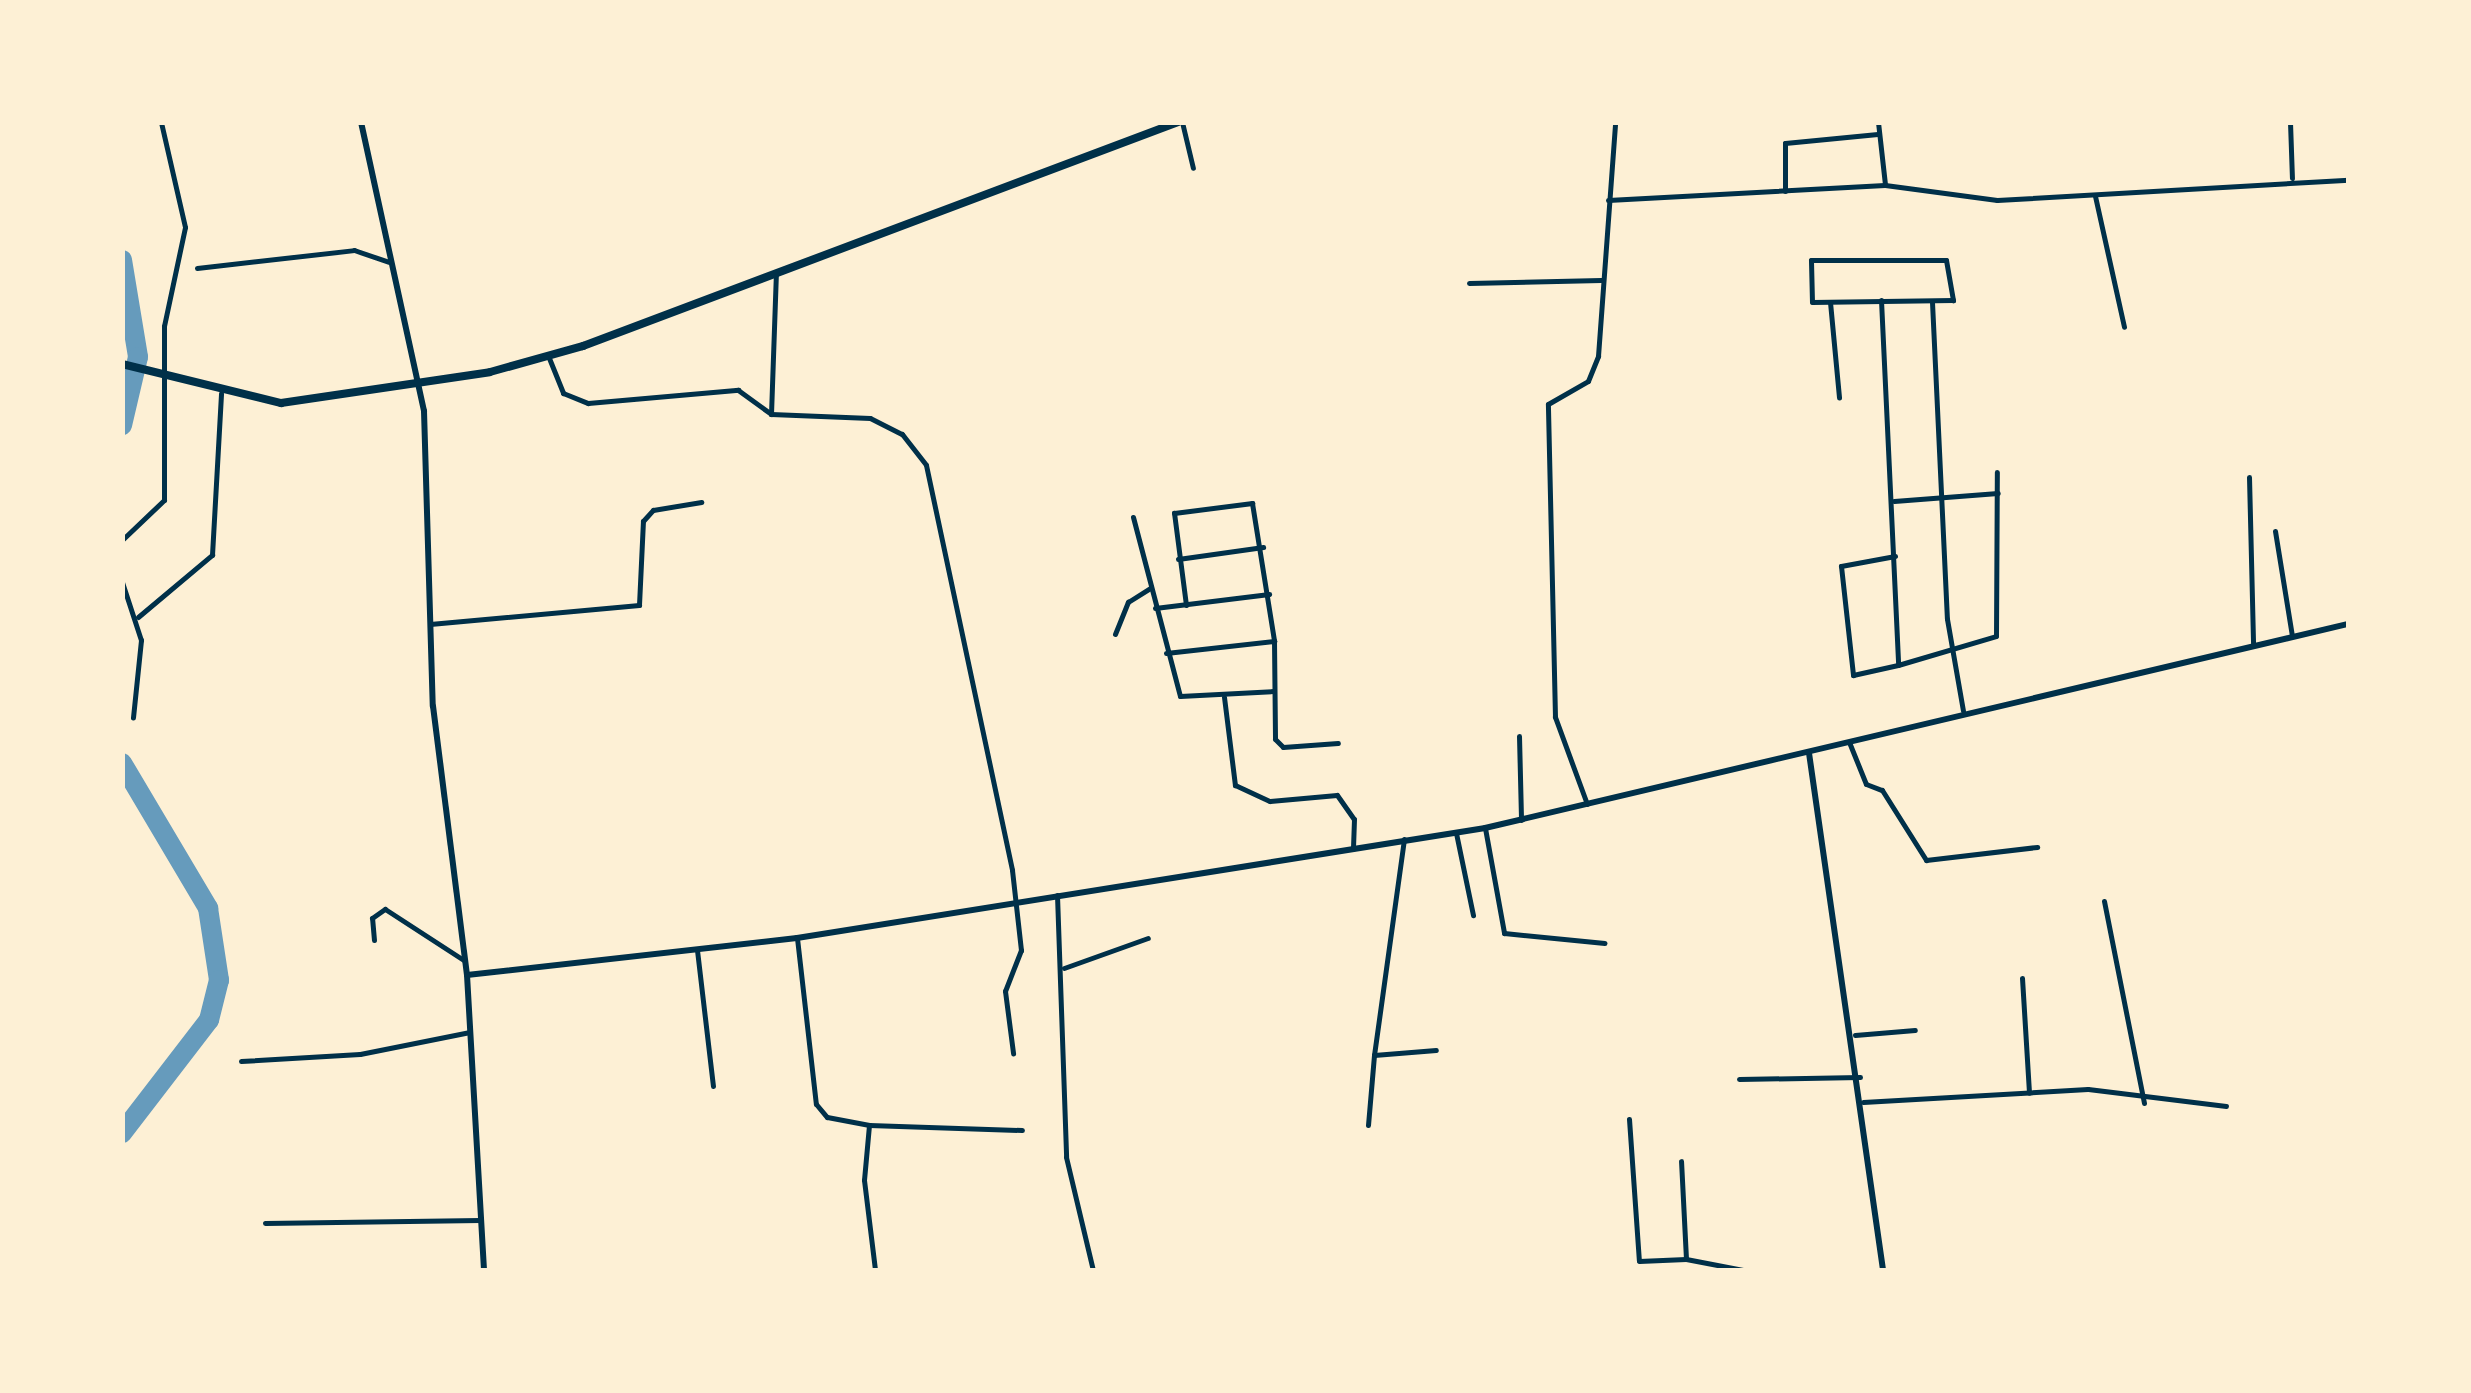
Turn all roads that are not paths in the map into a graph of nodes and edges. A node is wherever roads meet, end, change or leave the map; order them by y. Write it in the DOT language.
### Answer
graph roads {
  1 [pos="161,122"];
  2 [pos="361,122"];
  3 [pos="1180,122"];
  4 [pos="1615,122"];
  5 [pos="1878,122"];
  6 [pos="2290,122"];
  7 [pos="1878,134"];
  8 [pos="1193,168"];
  9 [pos="2292,178"];
  10 [pos="2348,180"];
  11 [pos="1885,185"];
  12 [pos="1785,191"];
  13 [pos="2095,196"];
  14 [pos="1608,200"];
  15 [pos="388,262"];
  16 [pos="197,268"];
  17 [pos="776,274"];
  18 [pos="1601,280"];
  19 [pos="1469,283"];
  20 [pos="1881,300"];
  21 [pos="1830,302"];
  22 [pos="1932,302"];
  23 [pos="2124,327"];
  24 [pos="549,358"];
  25 [pos="122,364"];
  26 [pos="166,375"];
  27 [pos="420,385"];
  28 [pos="221,392"];
  29 [pos="1839,398"];
  30 [pos="771,414"];
  31 [pos="1997,472"];
  32 [pos="2249,477"];
  33 [pos="1998,493"];
  34 [pos="1946,497"];
  35 [pos="1894,501"];
  36 [pos="702,502"];
  37 [pos="1133,517"];
  38 [pos="2274,531"];
  39 [pos="122,540"];
  40 [pos="1263,546"];
  41 [pos="1896,556"];
  42 [pos="1178,559"];
  43 [pos="122,582"];
  44 [pos="1150,588"];
  45 [pos="1269,594"];
  46 [pos="1186,605"];
  47 [pos="1155,608"];
  48 [pos="138,617"];
  49 [pos="430,624"];
  50 [pos="2348,624"];
  51 [pos="1115,634"];
  52 [pos="2292,636"];
  53 [pos="1274,641"];
  54 [pos="2252,645"];
  55 [pos="1950,652"];
  56 [pos="1166,653"];
  57 [pos="1898,666"];
  58 [pos="1274,691"];
  59 [pos="1224,696"];
  60 [pos="1963,711"];
  61 [pos="133,718"];
  62 [pos="1519,736"];
  63 [pos="1849,742"];
  64 [pos="1338,743"];
  65 [pos="1809,754"];
  66 [pos="1587,804"];
  67 [pos="1521,820"];
  68 [pos="1485,828"];
  69 [pos="1456,830"];
  70 [pos="1404,839"];
  71 [pos="2037,847"];
  72 [pos="1353,848"];
  73 [pos="1057,895"];
  74 [pos="2104,901"];
  75 [pos="1015,903"];
  76 [pos="1472,915"];
  77 [pos="797,938"];
  78 [pos="1148,938"];
  79 [pos="374,940"];
  80 [pos="1606,943"];
  81 [pos="697,950"];
  82 [pos="465,961"];
  83 [pos="1064,968"];
  84 [pos="467,976"];
  85 [pos="2022,978"];
  86 [pos="1915,1030"];
  87 [pos="470,1032"];
  88 [pos="1856,1036"];
  89 [pos="1436,1050"];
  90 [pos="1013,1053"];
  91 [pos="1374,1055"];
  92 [pos="241,1061"];
  93 [pos="1860,1077"];
  94 [pos="1739,1079"];
  95 [pos="713,1086"];
  96 [pos="2029,1093"];
  97 [pos="1863,1102"];
  98 [pos="2144,1103"];
  99 [pos="2226,1106"];
  100 [pos="1629,1118"];
  101 [pos="869,1125"];
  102 [pos="1368,1125"];
  103 [pos="1022,1130"];
  104 [pos="1681,1161"];
  105 [pos="480,1220"];
  106 [pos="264,1223"];
  107 [pos="1686,1259"];
  108 [pos="484,1270"];
  109 [pos="875,1270"];
  110 [pos="1093,1270"];
  111 [pos="1743,1270"];
  112 [pos="1882,1270"];
  1 -- 26 [label="street"];
  2 -- 15 [label="street"];
  3 -- 8 [label="street"];
  3 -- 17 [label="highway"];
  4 -- 14 [label="street"];
  5 -- 7 [label="street"];
  6 -- 9 [label="street"];
  7 -- 11 [label="street"];
  7 -- 12 [label="street"];
  9 -- 10 [label="street"];
  9 -- 13 [label="street"];
  11 -- 12 [label="street"];
  11 -- 13 [label="street"];
  12 -- 14 [label="street"];
  13 -- 23 [label="street"];
  14 -- 18 [label="street"];
  15 -- 16 [label="street"];
  15 -- 27 [label="street"];
  17 -- 24 [label="highway"];
  17 -- 30 [label="street"];
  18 -- 19 [label="street"];
  18 -- 66 [label="street"];
  20 -- 21 [label="street"];
  20 -- 22 [label="street"];
  20 -- 35 [label="street"];
  21 -- 22 [label="street"];
  21 -- 29 [label="street"];
  22 -- 34 [label="street"];
  24 -- 27 [label="highway"];
  24 -- 30 [label="street"];
  25 -- 26 [label="highway"];
  26 -- 28 [label="highway"];
  26 -- 39 [label="street"];
  27 -- 28 [label="highway"];
  27 -- 49 [label="street"];
  28 -- 48 [label="street"];
  30 -- 75 [label="street"];
  31 -- 33 [label="street"];
  32 -- 54 [label="street"];
  33 -- 34 [label="street"];
  33 -- 55 [label="street"];
  34 -- 35 [label="street"];
  34 -- 55 [label="street"];
  35 -- 41 [label="street"];
  36 -- 49 [label="street"];
  37 -- 44 [label="street"];
  38 -- 52 [label="street"];
  40 -- 42 [label="street"];
  40 -- 42 [label="street"];
  40 -- 45 [label="street"];
  41 -- 57 [label="street"];
  41 -- 57 [label="street"];
  42 -- 46 [label="street"];
  43 -- 48 [label="street"];
  44 -- 47 [label="street"];
  44 -- 51 [label="street"];
  45 -- 46 [label="street"];
  45 -- 53 [label="street"];
  46 -- 47 [label="street"];
  47 -- 56 [label="street"];
  48 -- 61 [label="street"];
  49 -- 82 [label="street"];
  50 -- 52 [label="street"];
  52 -- 54 [label="street"];
  53 -- 56 [label="street"];
  53 -- 58 [label="street"];
  54 -- 60 [label="street"];
  55 -- 57 [label="street"];
  55 -- 60 [label="street"];
  56 -- 59 [label="street"];
  58 -- 59 [label="street"];
  58 -- 64 [label="street"];
  59 -- 72 [label="street"];
  60 -- 63 [label="street"];
  62 -- 67 [label="street"];
  63 -- 65 [label="street"];
  63 -- 71 [label="street"];
  65 -- 66 [label="street"];
  65 -- 88 [label="street"];
  66 -- 67 [label="street"];
  67 -- 68 [label="street"];
  68 -- 69 [label="street"];
  68 -- 80 [label="street"];
  69 -- 70 [label="street"];
  69 -- 76 [label="street"];
  70 -- 72 [label="street"];
  70 -- 91 [label="street"];
  72 -- 73 [label="street"];
  73 -- 75 [label="street"];
  73 -- 83 [label="street"];
  74 -- 98 [label="street"];
  75 -- 77 [label="street"];
  75 -- 90 [label="street"];
  77 -- 81 [label="street"];
  77 -- 101 [label="street"];
  78 -- 83 [label="street"];
  79 -- 82 [label="street"];
  81 -- 84 [label="street"];
  81 -- 95 [label="street"];
  82 -- 84 [label="street"];
  83 -- 110 [label="street"];
  84 -- 87 [label="street"];
  85 -- 96 [label="street"];
  86 -- 88 [label="street"];
  87 -- 92 [label="street"];
  87 -- 105 [label="street"];
  88 -- 93 [label="street"];
  89 -- 91 [label="street"];
  91 -- 102 [label="street"];
  93 -- 94 [label="street"];
  93 -- 97 [label="street"];
  96 -- 97 [label="street"];
  96 -- 98 [label="street"];
  97 -- 112 [label="street"];
  98 -- 99 [label="street"];
  100 -- 107 [label="street"];
  101 -- 103 [label="street"];
  101 -- 109 [label="street"];
  104 -- 107 [label="street"];
  105 -- 106 [label="street"];
  105 -- 108 [label="street"];
  107 -- 111 [label="street"];
}
